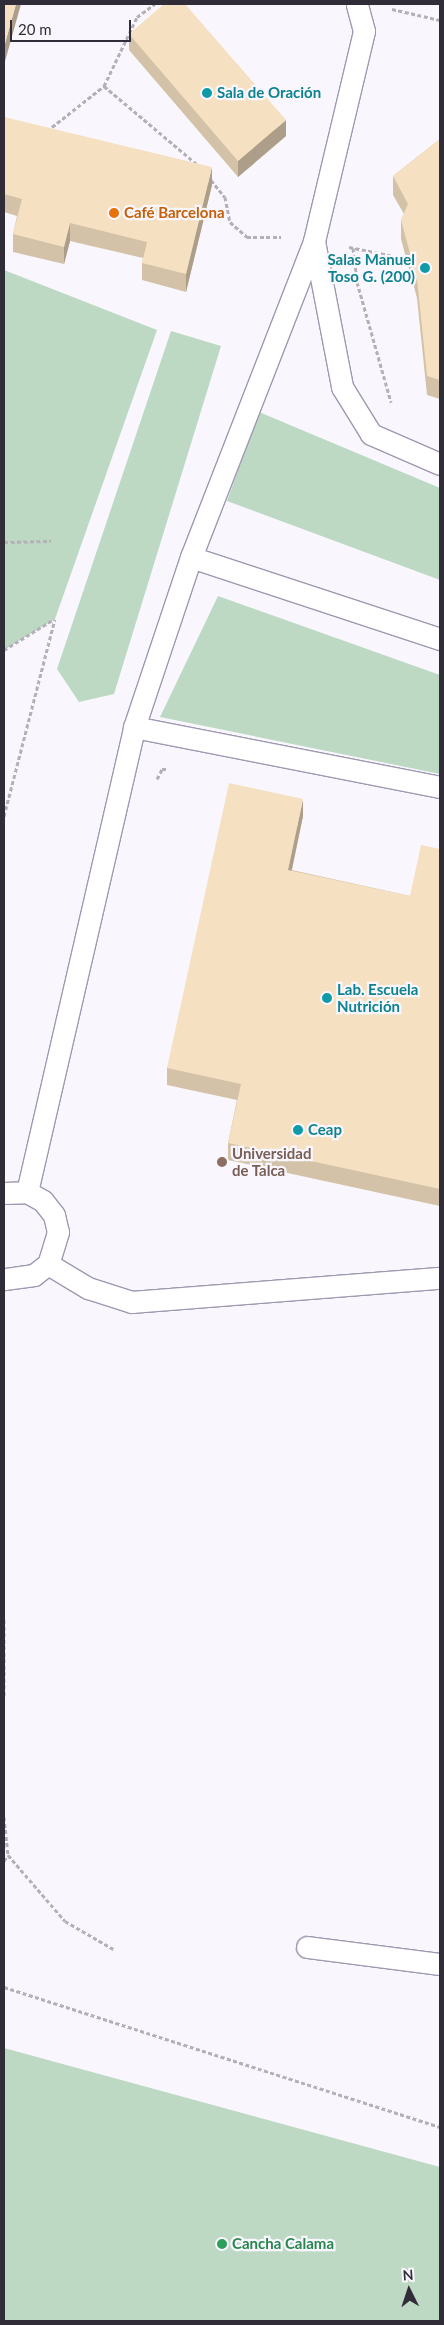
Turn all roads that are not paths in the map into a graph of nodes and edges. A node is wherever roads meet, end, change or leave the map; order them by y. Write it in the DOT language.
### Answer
graph roads {
  1 [pos="357,4"];
  2 [pos="314,241"];
  3 [pos="440,464"];
  4 [pos="191,557"];
  5 [pos="440,639"];
  6 [pos="134,727"];
  7 [pos="440,787"];
  8 [pos="27,1192"];
  9 [pos="4,1193"];
  10 [pos="48,1264"];
  11 [pos="440,1278"];
  12 [pos="4,1279"];
  13 [pos="307,1947"];
  14 [pos="440,1964"];
  1 -- 2 [label="lane"];
  2 -- 3 [label="lane"];
  2 -- 4 [label="lane"];
  4 -- 5 [label="lane"];
  4 -- 6 [label="lane"];
  6 -- 7 [label="lane"];
  6 -- 8 [label="lane"];
  8 -- 9 [label="lane"];
  8 -- 10 [label="lane"];
  10 -- 11 [label="lane"];
  10 -- 12 [label="lane"];
  13 -- 14 [label="lane"];
}
